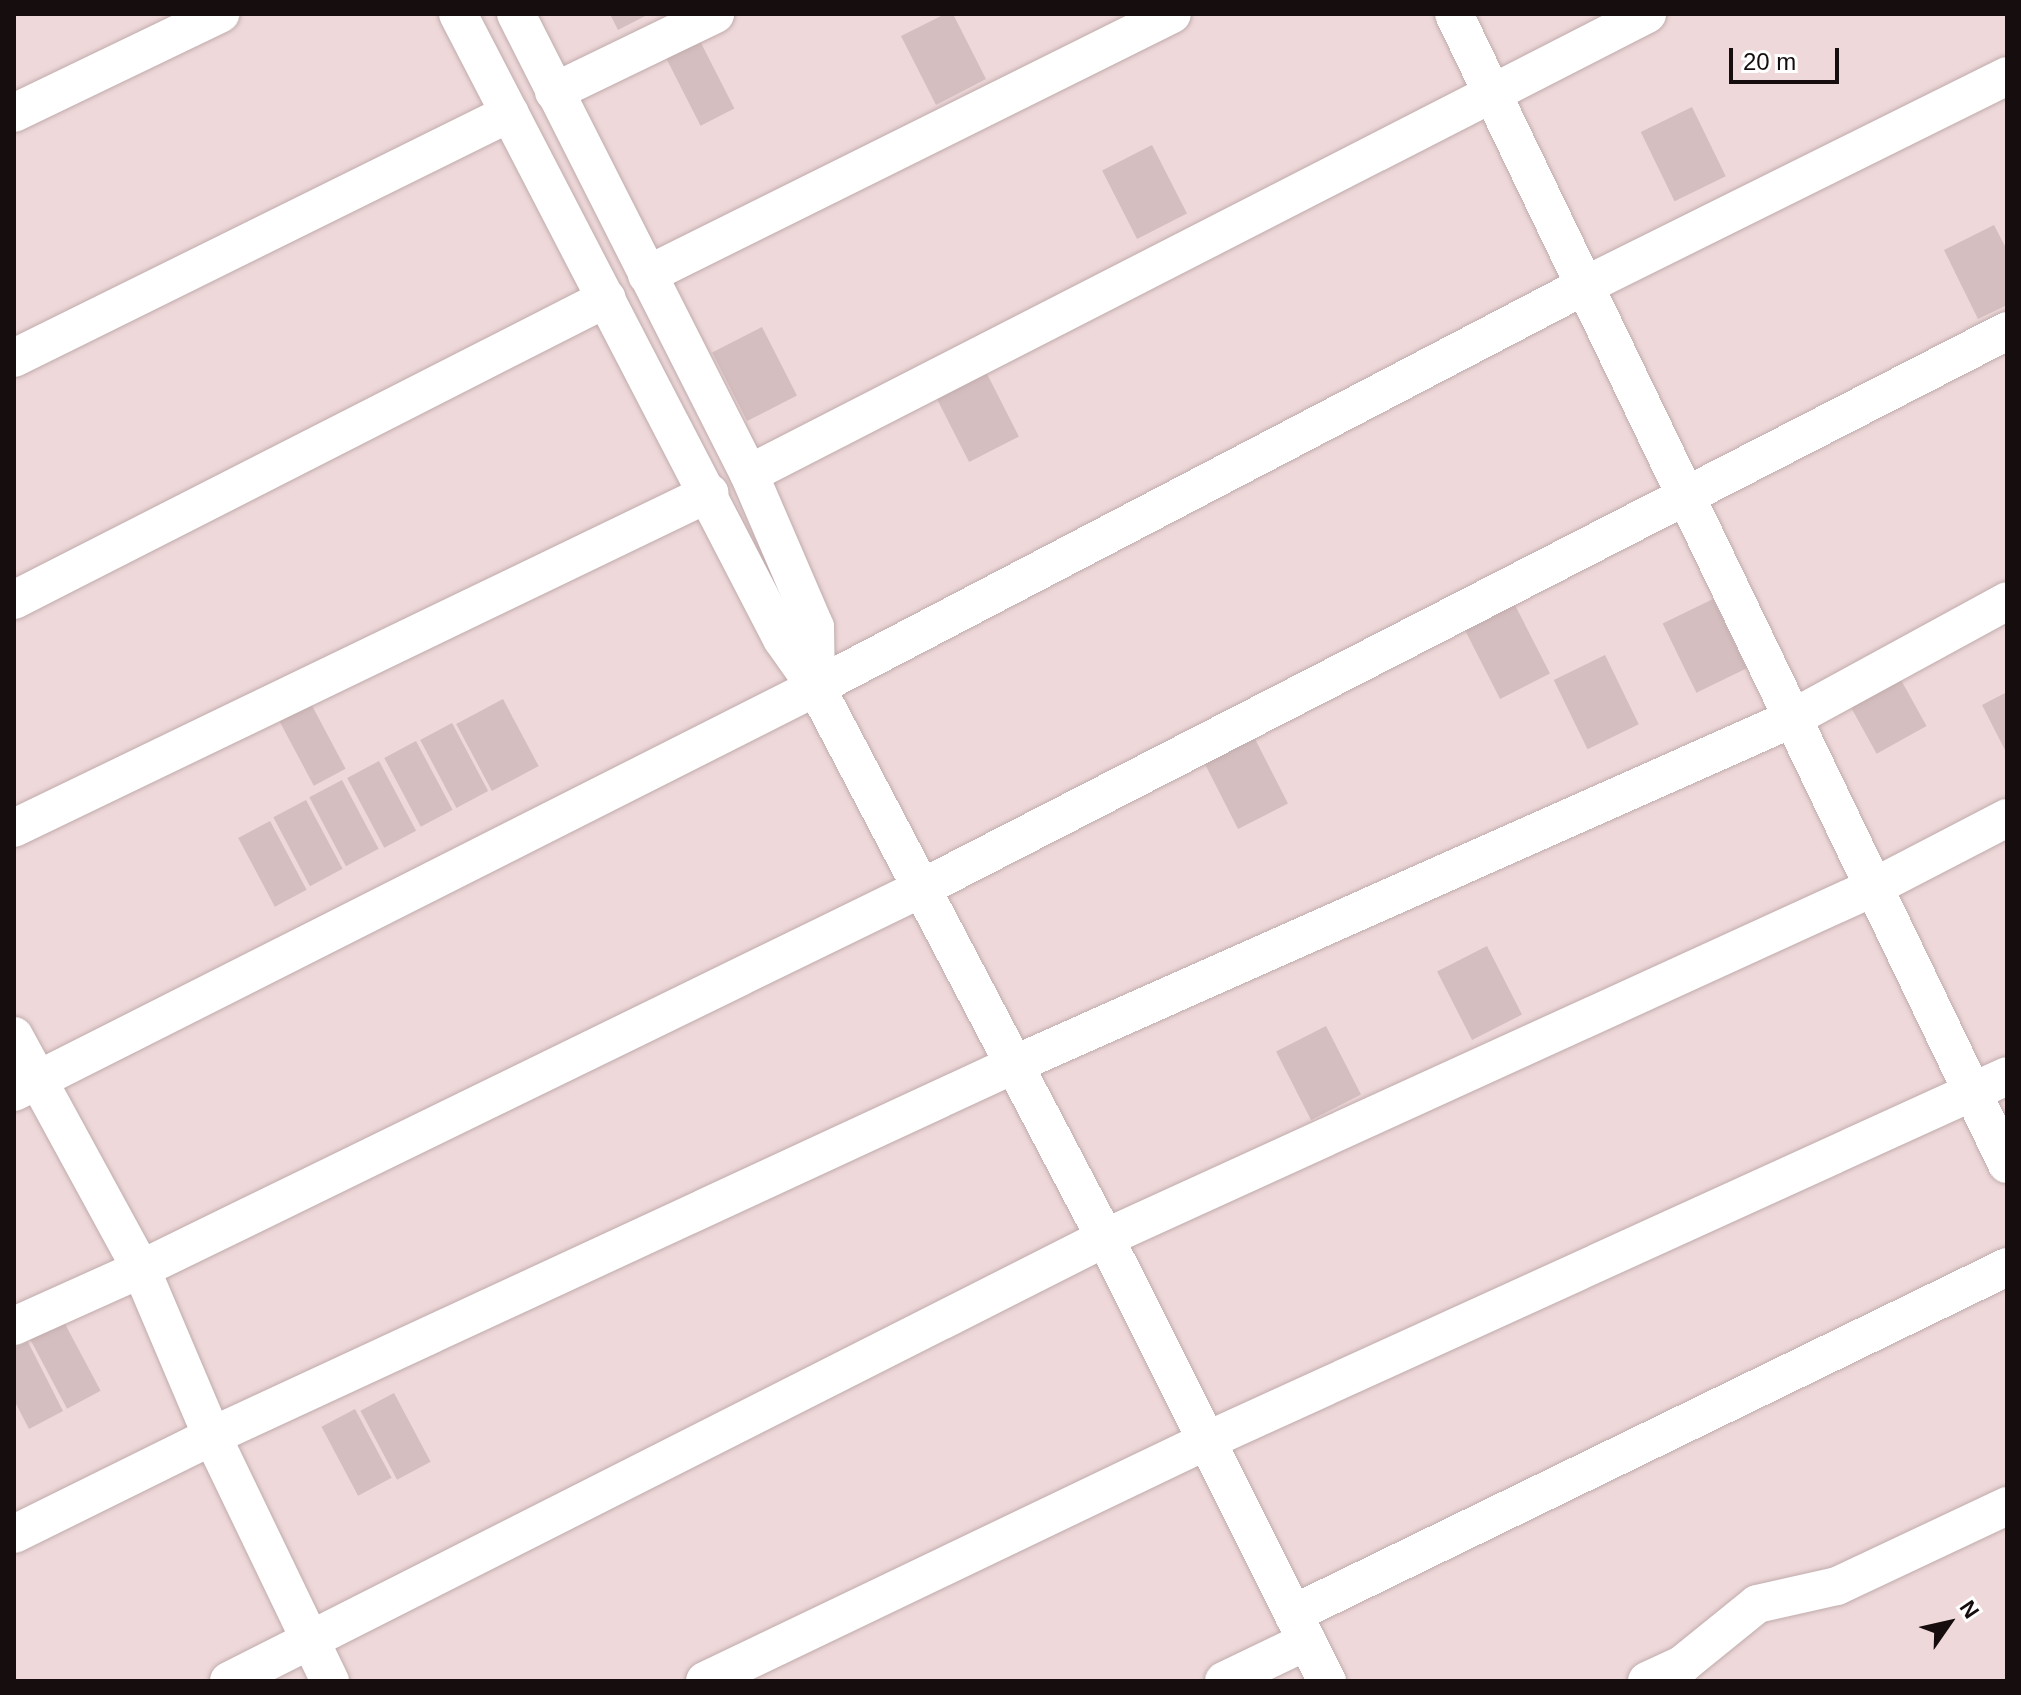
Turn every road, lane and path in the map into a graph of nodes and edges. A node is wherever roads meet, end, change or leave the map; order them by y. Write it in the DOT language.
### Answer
graph roads {
  1 [pos="220,14"];
  2 [pos="458,14"];
  3 [pos="516,14"];
  4 [pos="715,14"];
  5 [pos="1172,14"];
  6 [pos="1454,14"];
  7 [pos="1647,14"];
  8 [pos="2007,76"];
  9 [pos="554,92"];
  10 [pos="1491,93"];
  11 [pos="14,113"];
  12 [pos="510,113"];
  13 [pos="647,275"];
  14 [pos="1584,286"];
  15 [pos="607,298"];
  16 [pos="2007,331"];
  17 [pos="14,358"];
  18 [pos="749,474"];
  19 [pos="709,493"];
  20 [pos="1685,494"];
  21 [pos="14,600"];
  22 [pos="2007,601"];
  23 [pos="816,687"];
  24 [pos="1791,719"];
  25 [pos="2007,818"];
  26 [pos="14,828"];
  27 [pos="1874,887"];
  28 [pos="920,889"];
  29 [pos="14,1036"];
  30 [pos="1011,1066"];
  31 [pos="2007,1076"];
  32 [pos="26,1086"];
  33 [pos="1974,1095"];
  34 [pos="2007,1164"];
  35 [pos="1105,1238"];
  36 [pos="2007,1267"];
  37 [pos="141,1269"];
  38 [pos="14,1326"];
  39 [pos="212,1436"];
  40 [pos="1204,1442"];
  41 [pos="2007,1506"];
  42 [pos="14,1534"];
  43 [pos="1300,1627"];
  44 [pos="309,1642"];
  45 [pos="229,1681"];
  46 [pos="330,1681"];
  47 [pos="705,1681"];
  48 [pos="1224,1681"];
  49 [pos="1327,1681"];
  50 [pos="1647,1681"];
  1 -- 11 [label="street"];
  2 -- 12 [label="street"];
  3 -- 9 [label="street"];
  4 -- 9 [label="street"];
  5 -- 13 [label="street"];
  6 -- 10 [label="street"];
  7 -- 10 [label="street"];
  8 -- 14 [label="street"];
  9 -- 13 [label="street"];
  10 -- 14 [label="street"];
  10 -- 18 [label="street"];
  12 -- 15 [label="street"];
  12 -- 17 [label="street"];
  13 -- 18 [label="street"];
  14 -- 20 [label="street"];
  14 -- 23 [label="street"];
  15 -- 19 [label="street"];
  15 -- 21 [label="street"];
  16 -- 20 [label="street"];
  18 -- 23 [label="street"];
  19 -- 23 [label="street"];
  19 -- 26 [label="street"];
  20 -- 24 [label="street"];
  20 -- 28 [label="street"];
  22 -- 24 [label="street"];
  23 -- 28 [label="street"];
  23 -- 32 [label="street"];
  24 -- 27 [label="street"];
  24 -- 30 [label="street"];
  25 -- 27 [label="street"];
  27 -- 33 [label="street"];
  27 -- 35 [label="street"];
  28 -- 30 [label="street"];
  28 -- 37 [label="street"];
  29 -- 32 [label="street"];
  30 -- 35 [label="street"];
  30 -- 39 [label="street"];
  31 -- 33 [label="street"];
  32 -- 37 [label="street"];
  33 -- 34 [label="street"];
  33 -- 40 [label="street"];
  35 -- 40 [label="street"];
  35 -- 44 [label="street"];
  36 -- 43 [label="street"];
  37 -- 38 [label="street"];
  37 -- 39 [label="street"];
  39 -- 42 [label="street"];
  39 -- 44 [label="street"];
  40 -- 43 [label="street"];
  40 -- 47 [label="street"];
  41 -- 50 [label="street"];
  43 -- 48 [label="street"];
  43 -- 49 [label="street"];
  44 -- 45 [label="street"];
  44 -- 46 [label="street"];
}
